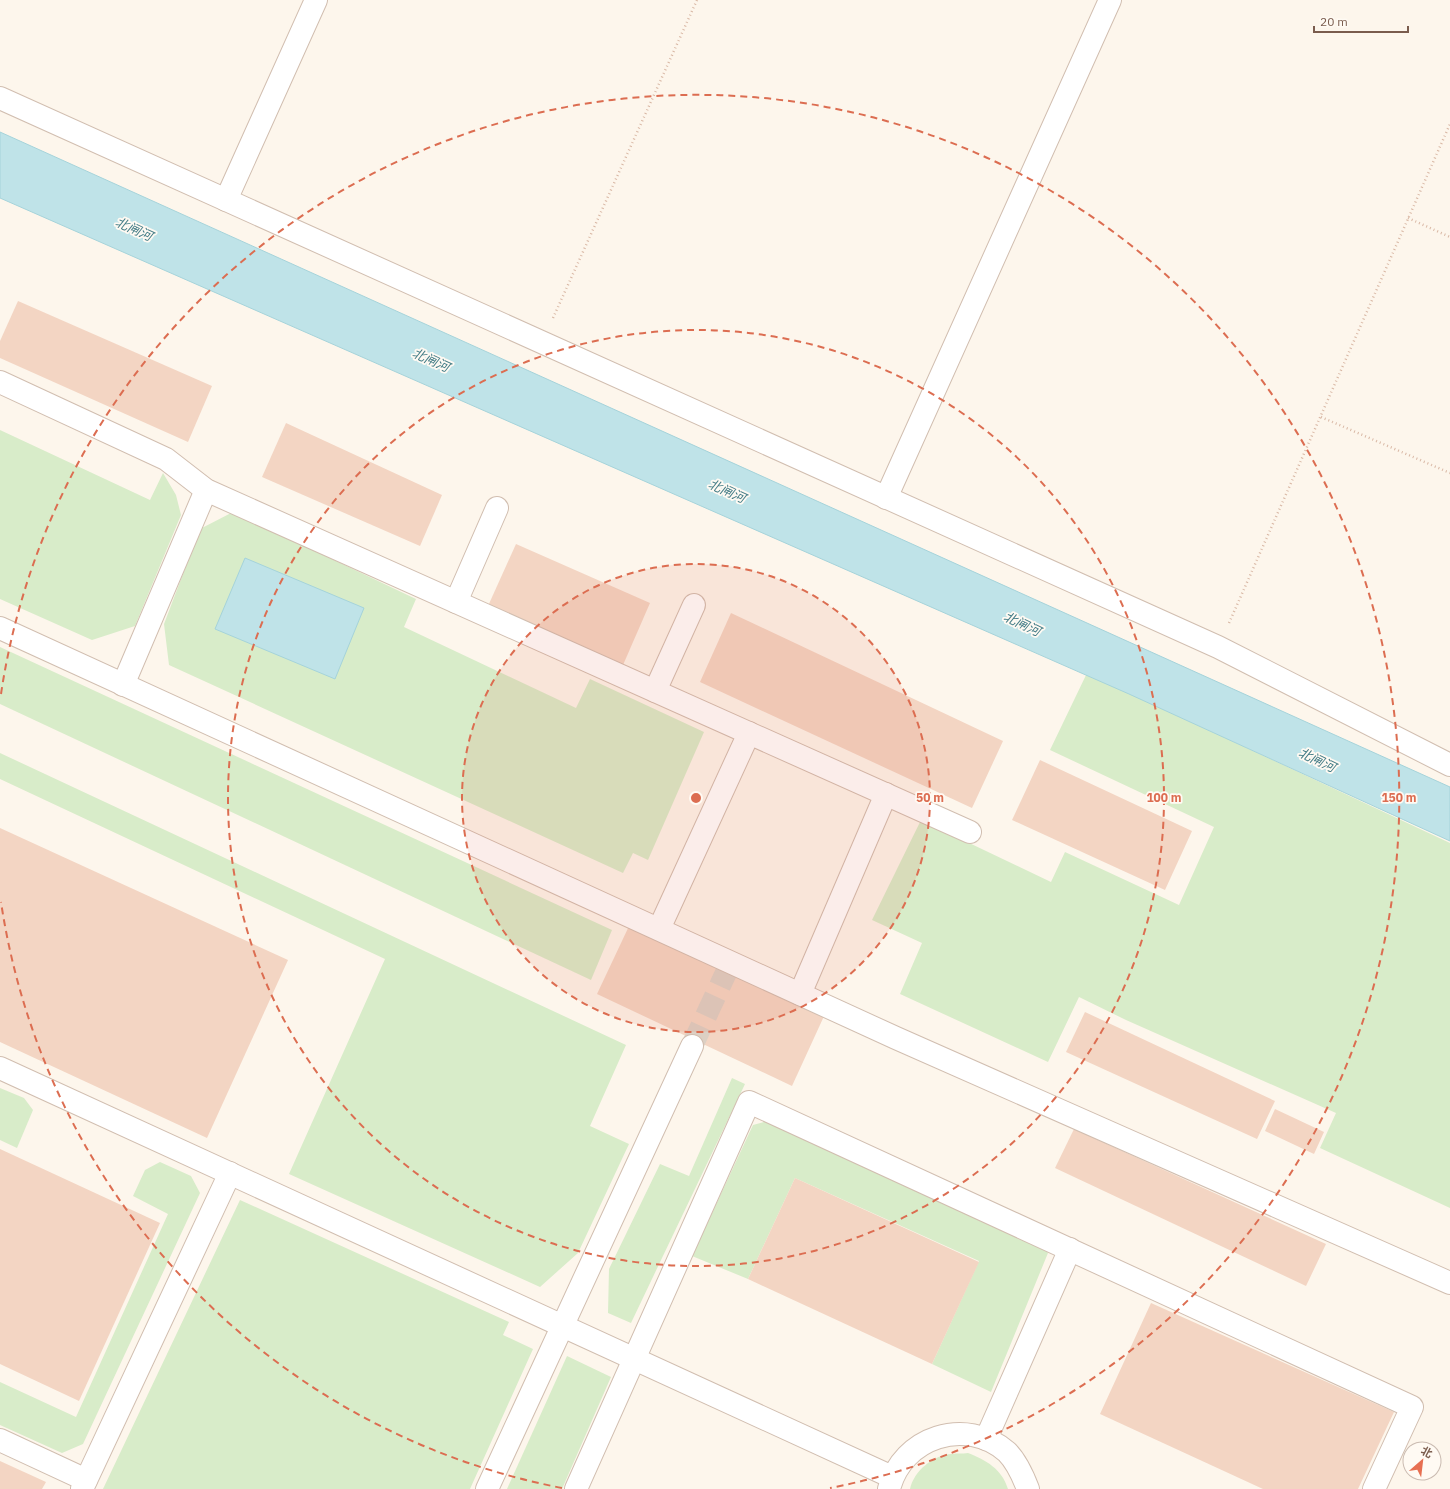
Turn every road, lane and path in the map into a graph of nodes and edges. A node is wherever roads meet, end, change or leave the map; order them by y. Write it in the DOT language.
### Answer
graph roads {
  1 [pos="316,0"];
  2 [pos="697,0"];
  3 [pos="1110,0"];
  4 [pos="0,98"];
  5 [pos="1450,124"];
  6 [pos="226,200"];
  7 [pos="1408,218"];
  8 [pos="1450,238"];
  9 [pos="542,343"];
  10 [pos="0,382"];
  11 [pos="1321,416"];
  12 [pos="1450,473"];
  13 [pos="206,490"];
  14 [pos="886,498"];
  15 [pos="497,508"];
  16 [pos="456,602"];
  17 [pos="694,605"];
  18 [pos="0,628"];
  19 [pos="1218,647"];
  20 [pos="123,684"];
  21 [pos="655,691"];
  22 [pos="749,733"];
  23 [pos="1450,765"];
  24 [pos="886,794"];
  25 [pos="970,832"];
  26 [pos="659,930"];
  27 [pos="800,994"];
  28 [pos="692,1046"];
  29 [pos="0,1068"];
  30 [pos="230,1173"];
  31 [pos="1070,1249"];
  32 [pos="1450,1283"];
  33 [pos="562,1326"];
  34 [pos="634,1358"];
  35 [pos="986,1439"];
  36 [pos="0,1440"];
  37 [pos="890,1483"];
  38 [pos="84,1485"];
  39 [pos="486,1489"];
  40 [pos="576,1489"];
  41 [pos="1028,1489"];
  42 [pos="1374,1489"];
  1 -- 6 [label="street"];
  2 -- 9 [label="path"];
  3 -- 14 [label="street"];
  4 -- 6 [label="street"];
  5 -- 7 [label="path"];
  6 -- 9 [label="street"];
  7 -- 8 [label="path"];
  7 -- 11 [label="path"];
  9 -- 14 [label="street"];
  10 -- 13 [label="street"];
  11 -- 12 [label="path"];
  11 -- 19 [label="path"];
  13 -- 16 [label="street"];
  13 -- 20 [label="street"];
  14 -- 19 [label="street"];
  15 -- 16 [label="street"];
  16 -- 21 [label="street"];
  17 -- 21 [label="street"];
  18 -- 20 [label="street"];
  19 -- 23 [label="street"];
  20 -- 26 [label="street"];
  21 -- 22 [label="street"];
  22 -- 24 [label="street"];
  22 -- 26 [label="street"];
  24 -- 25 [label="street"];
  24 -- 27 [label="street"];
  26 -- 27 [label="street"];
  27 -- 32 [label="street"];
  28 -- 33 [label="street"];
  29 -- 30 [label="street"];
  30 -- 33 [label="street"];
  30 -- 38 [label="street"];
  31 -- 34 [label="street"];
  31 -- 35 [label="street"];
  31 -- 42 [label="street"];
  33 -- 34 [label="street"];
  33 -- 39 [label="street"];
  34 -- 37 [label="street"];
  34 -- 40 [label="street"];
  35 -- 37 [label="street"];
  35 -- 41 [label="street"];
  36 -- 38 [label="street"];
}
